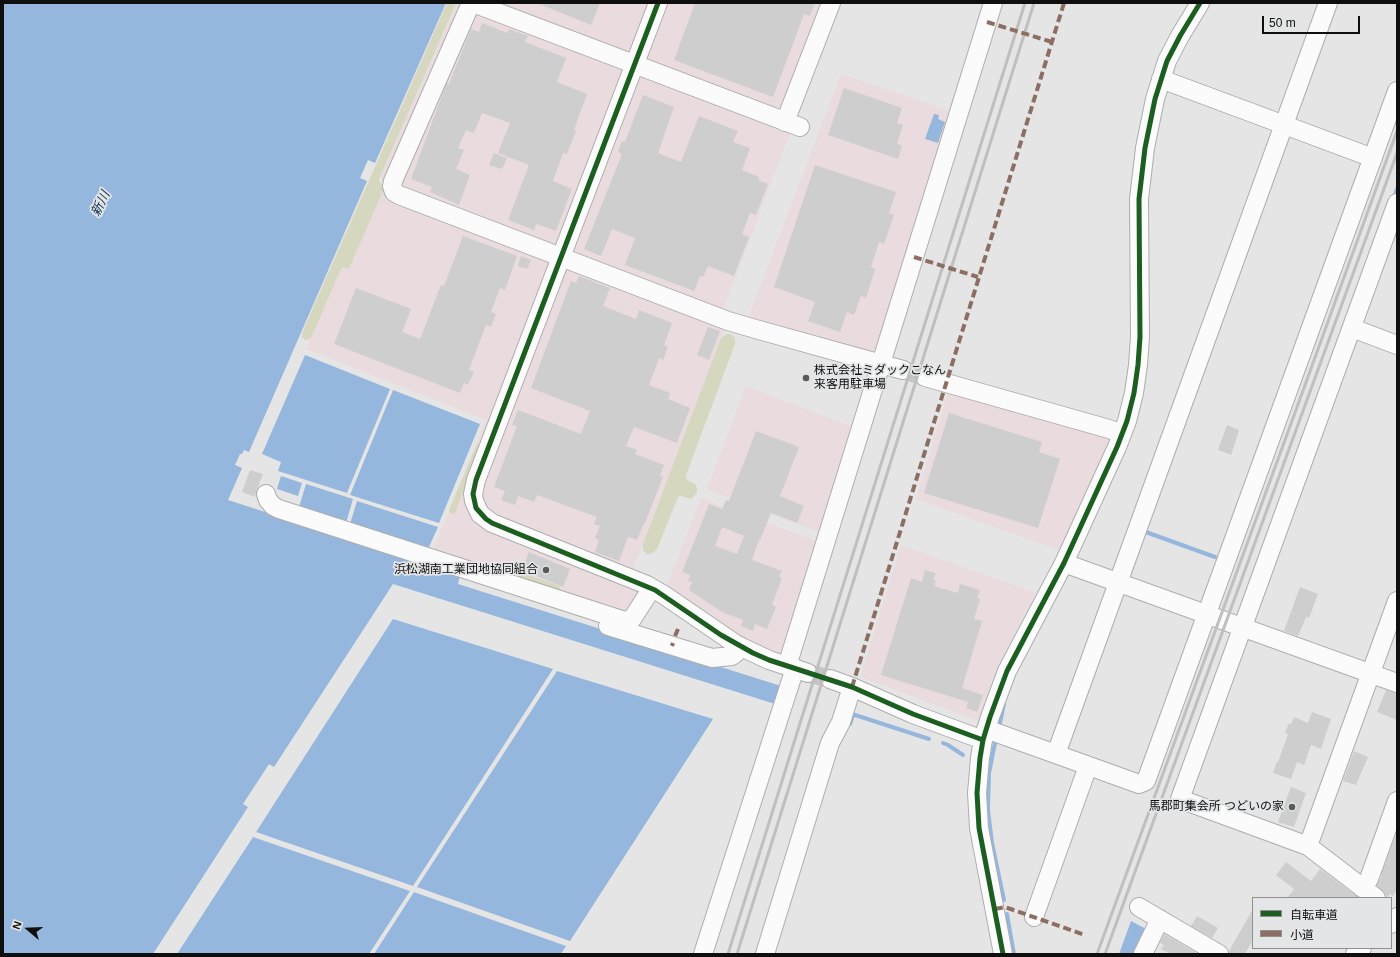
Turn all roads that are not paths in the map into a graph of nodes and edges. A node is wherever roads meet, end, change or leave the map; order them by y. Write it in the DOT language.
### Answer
graph roads {
  1 [pos="472,3"];
  2 [pos="658,3"];
  3 [pos="831,3"];
  4 [pos="993,3"];
  5 [pos="1200,3"];
  6 [pos="1328,3"];
  7 [pos="634,64"];
  8 [pos="1161,79"];
  9 [pos="1397,91"];
  10 [pos="1284,125"];
  11 [pos="1373,158"];
  12 [pos="1397,203"];
  13 [pos="561,257"];
  14 [pos="1352,328"];
  15 [pos="1397,344"];
  16 [pos="881,363"];
  17 [pos="903,370"];
  18 [pos="925,377"];
  19 [pos="1122,434"];
  20 [pos="266,494"];
  21 [pos="1064,563"];
  22 [pos="1118,582"];
  23 [pos="479,586"];
  24 [pos="652,588"];
  25 [pos="1397,601"];
  26 [pos="1206,614"];
  27 [pos="1243,627"];
  28 [pos="740,646"];
  29 [pos="796,669"];
  30 [pos="1371,673"];
  31 [pos="830,679"];
  32 [pos="1397,683"];
  33 [pos="852,687"];
  34 [pos="985,735"];
  35 [pos="1056,754"];
  36 [pos="1088,766"];
  37 [pos="1397,801"];
  38 [pos="1308,846"];
  39 [pos="1369,893"];
  40 [pos="1139,907"];
  41 [pos="1034,917"];
  42 [pos="1160,919"];
  43 [pos="703,954"];
  44 [pos="764,954"];
  45 [pos="1003,954"];
  46 [pos="1143,954"];
  47 [pos="1219,954"];
  1 -- 7 [label="street"];
  1 -- 13 [label="street"];
  2 -- 7 [label="street"];
  3 -- 7 [label="street"];
  4 -- 16 [label="street"];
  5 -- 8 [label="street"];
  6 -- 10 [label="street"];
  7 -- 13 [label="street"];
  8 -- 10 [label="street"];
  8 -- 19 [label="street"];
  9 -- 11 [label="street"];
  10 -- 11 [label="street"];
  10 -- 22 [label="street"];
  11 -- 26 [label="street"];
  12 -- 14 [label="street"];
  13 -- 16 [label="street"];
  13 -- 24 [label="street"];
  14 -- 15 [label="street"];
  14 -- 27 [label="street"];
  16 -- 17 [label="street"];
  16 -- 29 [label="street"];
  18 -- 19 [label="street"];
  19 -- 21 [label="street"];
  20 -- 24 [label="street"];
  21 -- 22 [label="street"];
  21 -- 34 [label="street"];
  22 -- 26 [label="street"];
  22 -- 35 [label="street"];
  23 -- 28 [label="street"];
  24 -- 28 [label="street"];
  25 -- 30 [label="street"];
  26 -- 27 [label="street"];
  26 -- 36 [label="street"];
  27 -- 30 [label="street"];
  27 -- 38 [label="street"];
  28 -- 29 [label="street"];
  29 -- 43 [label="street"];
  30 -- 32 [label="street"];
  30 -- 38 [label="street"];
  31 -- 33 [label="street"];
  33 -- 34 [label="street"];
  33 -- 44 [label="street"];
  34 -- 35 [label="street"];
  34 -- 45 [label="street"];
  35 -- 36 [label="street"];
  36 -- 41 [label="street"];
  37 -- 39 [label="street"];
  38 -- 39 [label="street"];
  40 -- 42 [label="street"];
  42 -- 46 [label="street"];
  42 -- 47 [label="street"];
}
